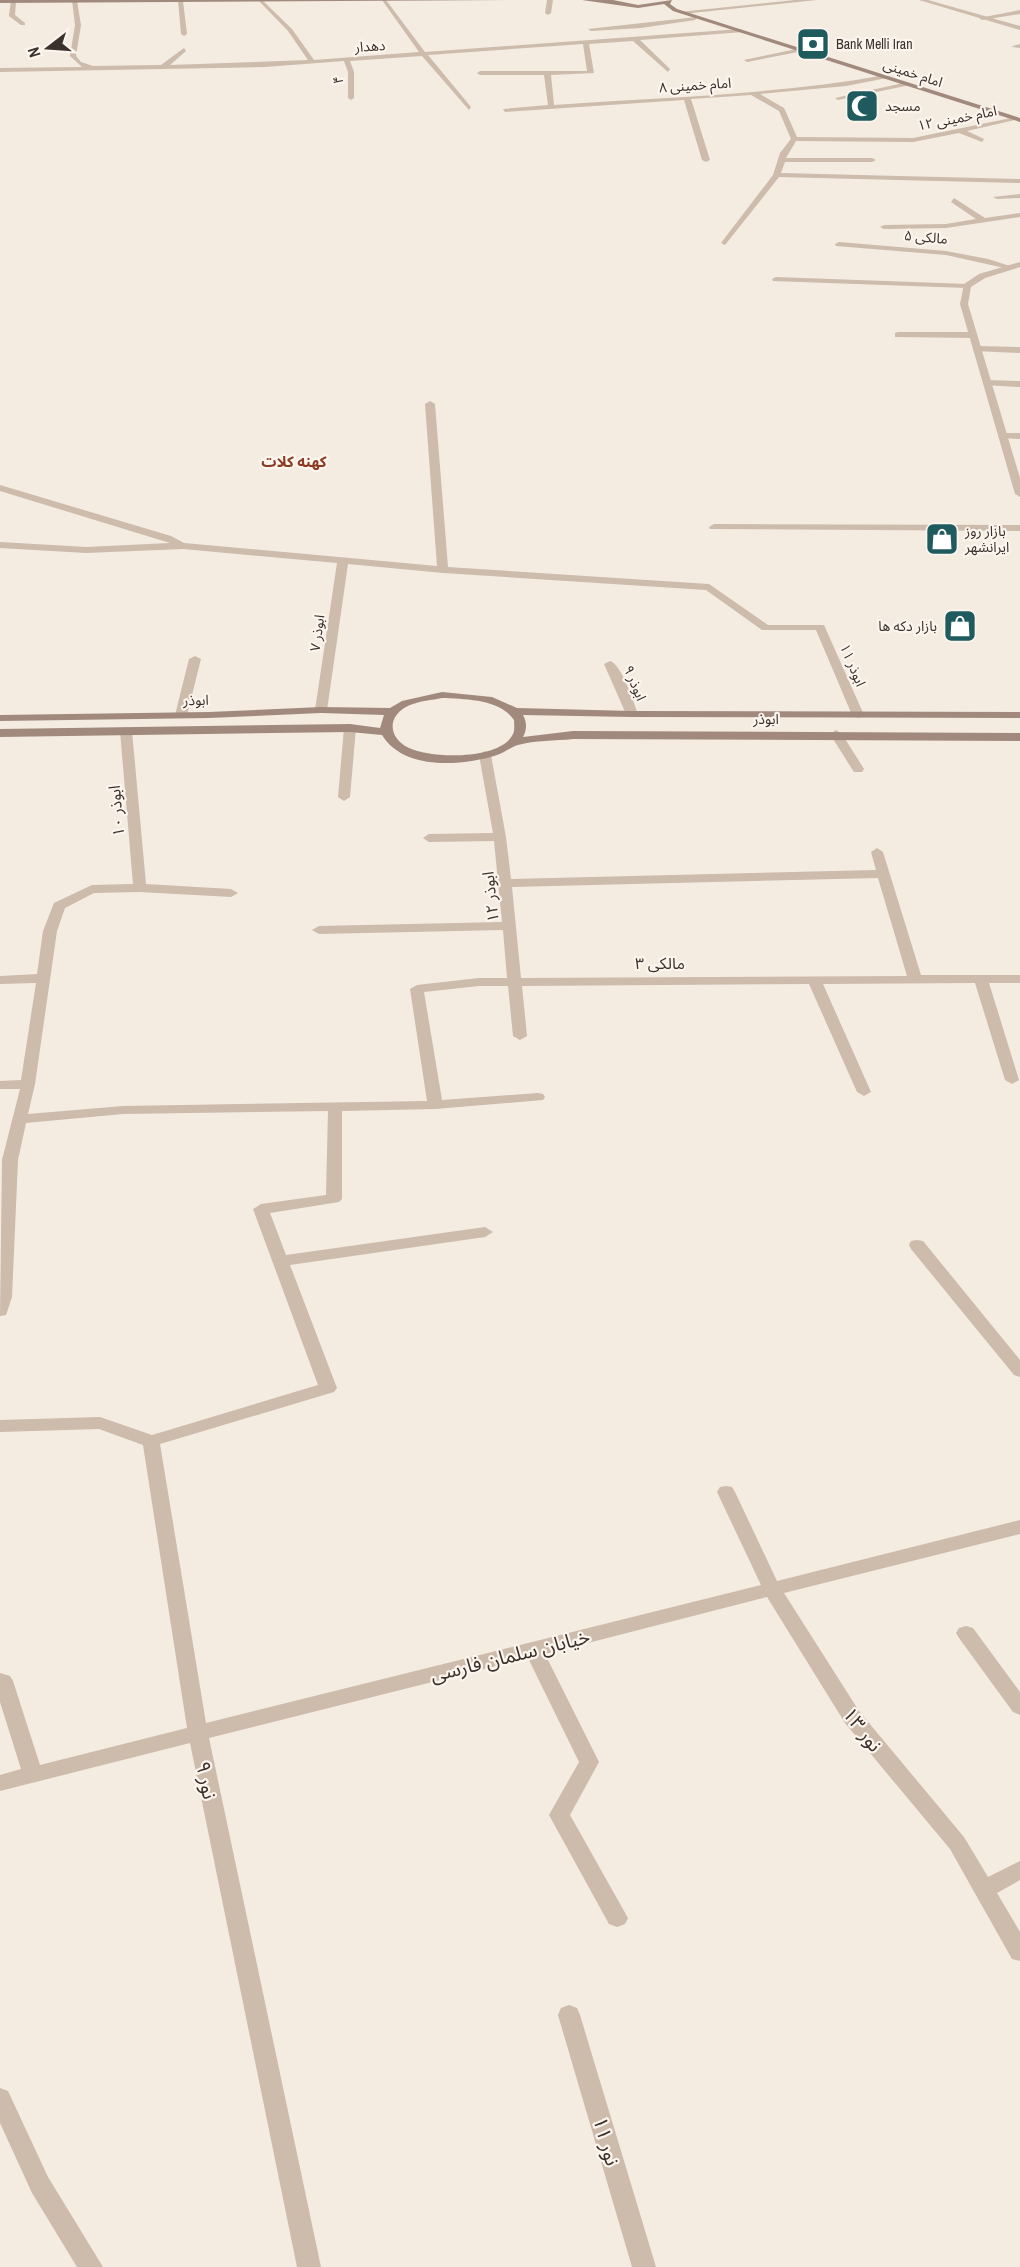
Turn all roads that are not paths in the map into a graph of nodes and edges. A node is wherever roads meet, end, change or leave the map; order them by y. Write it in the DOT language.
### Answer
graph roads {
  1 [pos="512,0"];
  2 [pos="550,0"];
  3 [pos="585,0"];
  4 [pos="608,0"];
  5 [pos="813,0"];
  6 [pos="922,0"];
  7 [pos="0,1"];
  8 [pos="13,1"];
  9 [pos="74,1"];
  10 [pos="180,1"];
  11 [pos="260,1"];
  12 [pos="384,1"];
  13 [pos="669,1"];
  14 [pos="624,5"];
  15 [pos="634,6"];
  16 [pos="679,11"];
  17 [pos="1020,12"];
  18 [pos="548,13"];
  19 [pos="698,17"];
  20 [pos="982,18"];
  21 [pos="23,24"];
  22 [pos="1020,28"];
  23 [pos="591,29"];
  24 [pos="741,31"];
  25 [pos="184,34"];
  26 [pos="636,40"];
  27 [pos="586,43"];
  28 [pos="523,48"];
  29 [pos="184,50"];
  30 [pos="801,50"];
  31 [pos="424,54"];
  32 [pos="525,56"];
  33 [pos="346,59"];
  34 [pos="747,60"];
  35 [pos="313,62"];
  36 [pos="527,64"];
  37 [pos="163,67"];
  38 [pos="92,68"];
  39 [pos="0,70"];
  40 [pos="668,70"];
  41 [pos="529,72"];
  42 [pos="547,72"];
  43 [pos="480,73"];
  44 [pos="885,77"];
  45 [pos="908,84"];
  46 [pos="751,93"];
  47 [pos="861,93"];
  48 [pos="687,97"];
  49 [pos="351,98"];
  50 [pos="838,98"];
  51 [pos="876,101"];
  52 [pos="551,106"];
  53 [pos="469,108"];
  54 [pos="505,110"];
  55 [pos="1018,119"];
  56 [pos="958,130"];
  57 [pos="794,139"];
  58 [pos="982,140"];
  59 [pos="706,160"];
  60 [pos="782,160"];
  61 [pos="872,160"];
  62 [pos="777,175"];
  63 [pos="1018,178"];
  64 [pos="1020,196"];
  65 [pos="997,197"];
  66 [pos="954,200"];
  67 [pos="1020,215"];
  68 [pos="984,221"];
  69 [pos="884,227"];
  70 [pos="725,243"];
  71 [pos="839,244"];
  72 [pos="1020,264"];
  73 [pos="1009,267"];
  74 [pos="776,279"];
  75 [pos="967,286"];
  76 [pos="898,335"];
  77 [pos="973,335"];
  78 [pos="977,350"];
  79 [pos="1020,350"];
  80 [pos="987,383"];
  81 [pos="1020,384"];
  82 [pos="430,404"];
  83 [pos="1003,436"];
  84 [pos="1020,436"];
  85 [pos="0,488"];
  86 [pos="1020,494"];
  87 [pos="714,527"];
  88 [pos="1020,528"];
  89 [pos="0,545"];
  90 [pos="183,546"];
  91 [pos="343,561"];
  92 [pos="443,570"];
  93 [pos="195,659"];
  94 [pos="610,664"];
  95 [pos="321,710"];
  96 [pos="513,711"];
  97 [pos="392,712"];
  98 [pos="632,714"];
  99 [pos="180,715"];
  100 [pos="858,715"];
  101 [pos="1020,716"];
  102 [pos="0,718"];
  103 [pos="350,728"];
  104 [pos="126,731"];
  105 [pos="385,732"];
  106 [pos="0,733"];
  107 [pos="836,734"];
  108 [pos="1020,737"];
  109 [pos="513,742"];
  110 [pos="485,755"];
  111 [pos="858,769"];
  112 [pos="344,797"];
  113 [pos="500,837"];
  114 [pos="429,838"];
  115 [pos="877,852"];
  116 [pos="884,874"];
  117 [pos="505,883"];
  118 [pos="140,888"];
  119 [pos="231,893"];
  120 [pos="509,926"];
  121 [pos="319,930"];
  122 [pos="44,978"];
  123 [pos="981,979"];
  124 [pos="1020,979"];
  125 [pos="0,980"];
  126 [pos="814,980"];
  127 [pos="915,980"];
  128 [pos="516,982"];
  129 [pos="520,1036"];
  130 [pos="1012,1080"];
  131 [pos="27,1084"];
  132 [pos="0,1085"];
  133 [pos="864,1092"];
  134 [pos="538,1097"];
  135 [pos="435,1105"];
  136 [pos="335,1107"];
  137 [pos="18,1119"];
  138 [pos="5,1160"];
  139 [pos="485,1232"];
  140 [pos="916,1245"];
  141 [pos="280,1261"];
  142 [pos="0,1311"];
  143 [pos="1020,1371"];
  144 [pos="0,1426"];
  145 [pos="152,1441"];
  146 [pos="726,1492"];
  147 [pos="1020,1527"];
  148 [pos="772,1589"];
  149 [pos="966,1633"];
  150 [pos="533,1649"];
  151 [pos="0,1681"];
  152 [pos="1020,1707"];
  153 [pos="198,1733"];
  154 [pos="33,1775"];
  155 [pos="0,1783"];
  156 [pos="1020,1869"];
  157 [pos="984,1890"];
  158 [pos="617,1918"];
  159 [pos="1020,1952"];
  160 [pos="569,2015"];
  161 [pos="0,2098"];
  162 [pos="91,2267"];
  163 [pos="309,2267"];
  164 [pos="644,2267"];
  1 -- 12 [label="main road"];
  2 -- 18 [label="street"];
  3 -- 14 [label="main road"];
  4 -- 14 [label="main road"];
  5 -- 16 [label="street"];
  6 -- 20 [label="street"];
  7 -- 8 [label="main road"];
  8 -- 9 [label="main road"];
  8 -- 21 [label="street"];
  9 -- 10 [label="main road"];
  9 -- 38 [label="street"];
  10 -- 11 [label="main road"];
  10 -- 25 [label="street"];
  11 -- 12 [label="main road"];
  11 -- 35 [label="street"];
  12 -- 31 [label="street"];
  13 -- 15 [label="main road"];
  13 -- 16 [label="main road"];
  14 -- 15 [label="main road"];
  15 -- 16 [label="main road, امام خمینی"];
  16 -- 19 [label="main road, امام خمینی"];
  17 -- 20 [label="street"];
  19 -- 23 [label="street"];
  19 -- 24 [label="main road, امام خمینی"];
  20 -- 22 [label="street"];
  24 -- 26 [label="street, دهدار"];
  24 -- 30 [label="main road, امام خمینی"];
  26 -- 27 [label="street, دهدار"];
  26 -- 40 [label="street"];
  27 -- 28 [label="street, دهدار"];
  27 -- 42 [label="street"];
  28 -- 31 [label="street, دهدار"];
  28 -- 32 [label="street"];
  29 -- 37 [label="street"];
  30 -- 34 [label="street"];
  30 -- 44 [label="main road, امام خمینی"];
  31 -- 33 [label="street, دهدار"];
  31 -- 53 [label="street"];
  33 -- 35 [label="street, دهدار"];
  33 -- 49 [label="street, ۴"];
  35 -- 37 [label="street, دهدار"];
  36 -- 41 [label="street"];
  37 -- 38 [label="street, دهدار"];
  38 -- 39 [label="street, دهدار"];
  41 -- 42 [label="street"];
  41 -- 43 [label="street"];
  42 -- 52 [label="street"];
  44 -- 45 [label="main road, امام خمینی"];
  44 -- 46 [label="street, امام خمینی ۸"];
  45 -- 47 [label="street"];
  45 -- 55 [label="main road, امام خمینی"];
  46 -- 48 [label="street, امام خمینی ۸"];
  46 -- 57 [label="street"];
  47 -- 50 [label="street"];
  47 -- 51 [label="street"];
  48 -- 52 [label="street, امام خمینی ۸"];
  48 -- 59 [label="street"];
  52 -- 54 [label="street, امام خمینی ۸"];
  55 -- 56 [label="street, امام خمینی ۱۲"];
  56 -- 57 [label="street, امام خمینی ۱۲"];
  56 -- 58 [label="street"];
  57 -- 60 [label="street"];
  60 -- 61 [label="street"];
  60 -- 62 [label="street"];
  62 -- 63 [label="street"];
  62 -- 70 [label="street"];
  64 -- 65 [label="street"];
  66 -- 68 [label="street"];
  67 -- 68 [label="street"];
  68 -- 69 [label="street"];
  71 -- 73 [label="street, مالکی ۵"];
  72 -- 73 [label="street"];
  73 -- 75 [label="street"];
  74 -- 75 [label="street"];
  75 -- 77 [label="street"];
  76 -- 77 [label="street"];
  77 -- 78 [label="street"];
  78 -- 79 [label="street"];
  78 -- 80 [label="street"];
  80 -- 81 [label="street"];
  80 -- 83 [label="street"];
  82 -- 92 [label="street"];
  83 -- 84 [label="street"];
  83 -- 86 [label="street"];
  85 -- 90 [label="street"];
  87 -- 88 [label="street"];
  89 -- 90 [label="street"];
  90 -- 91 [label="street"];
  91 -- 92 [label="street"];
  91 -- 95 [label="street, ابوذر ۷"];
  92 -- 100 [label="street, ابوذر ۱۱"];
  93 -- 99 [label="street"];
  94 -- 98 [label="street, ابوذر ۹"];
  95 -- 97 [label="main road, ابوذر"];
  95 -- 99 [label="main road, ابوذر"];
  96 -- 97 [label="main road"];
  96 -- 98 [label="main road, ابوذر"];
  96 -- 109 [label="main road"];
  97 -- 105 [label="main road"];
  98 -- 100 [label="main road, ابوذر"];
  99 -- 102 [label="main road, ابوذر"];
  100 -- 101 [label="main road, ابوذر"];
  103 -- 104 [label="main road, ابوذر"];
  103 -- 105 [label="main road, ابوذر"];
  103 -- 112 [label="street"];
  104 -- 106 [label="main road, ابوذر"];
  104 -- 118 [label="street, ابوذر ۱۰"];
  105 -- 110 [label="main road, ابوذر"];
  107 -- 108 [label="main road, ابوذر"];
  107 -- 109 [label="main road, ابوذر"];
  107 -- 111 [label="street"];
  109 -- 110 [label="main road, ابوذر"];
  110 -- 113 [label="street, ابوذر ۱۲"];
  113 -- 114 [label="street"];
  113 -- 117 [label="street, ابوذر ۱۲"];
  115 -- 116 [label="street"];
  116 -- 117 [label="street"];
  116 -- 127 [label="street"];
  117 -- 120 [label="street, ابوذر ۱۲"];
  118 -- 119 [label="street"];
  118 -- 122 [label="street"];
  120 -- 121 [label="street"];
  120 -- 128 [label="street, ابوذر ۱۲"];
  122 -- 125 [label="street"];
  122 -- 131 [label="street"];
  123 -- 124 [label="street, مالکی ۳"];
  123 -- 127 [label="street, مالکی ۳"];
  123 -- 130 [label="street"];
  126 -- 127 [label="street, مالکی ۳"];
  126 -- 128 [label="street, مالکی ۳"];
  126 -- 133 [label="street"];
  128 -- 129 [label="street, ابوذر ۱۲"];
  128 -- 135 [label="street, مالکی ۳"];
  131 -- 132 [label="street"];
  131 -- 137 [label="street"];
  134 -- 135 [label="street"];
  135 -- 136 [label="street"];
  136 -- 137 [label="street"];
  136 -- 141 [label="street"];
  137 -- 138 [label="street"];
  138 -- 142 [label="street"];
  139 -- 141 [label="street"];
  140 -- 143 [label="street"];
  141 -- 145 [label="street"];
  144 -- 145 [label="street"];
  145 -- 153 [label="street, نور ۹"];
  146 -- 148 [label="street, نور ۱۳"];
  147 -- 148 [label="street, خیابان سلمان فارسی"];
  148 -- 150 [label="street, خیابان سلمان فارسی"];
  148 -- 157 [label="street, نور ۱۳"];
  149 -- 152 [label="street"];
  150 -- 153 [label="street, خیابان سلمان فارسی"];
  150 -- 158 [label="street"];
  151 -- 154 [label="street"];
  153 -- 154 [label="street, خیابان سلمان فارسی"];
  153 -- 163 [label="street, نور ۹"];
  154 -- 155 [label="street, خیابان سلمان فارسی"];
  156 -- 157 [label="street"];
  157 -- 159 [label="street, نور ۱۳"];
  160 -- 164 [label="street, نور ۱۱"];
  161 -- 162 [label="street"];
}
